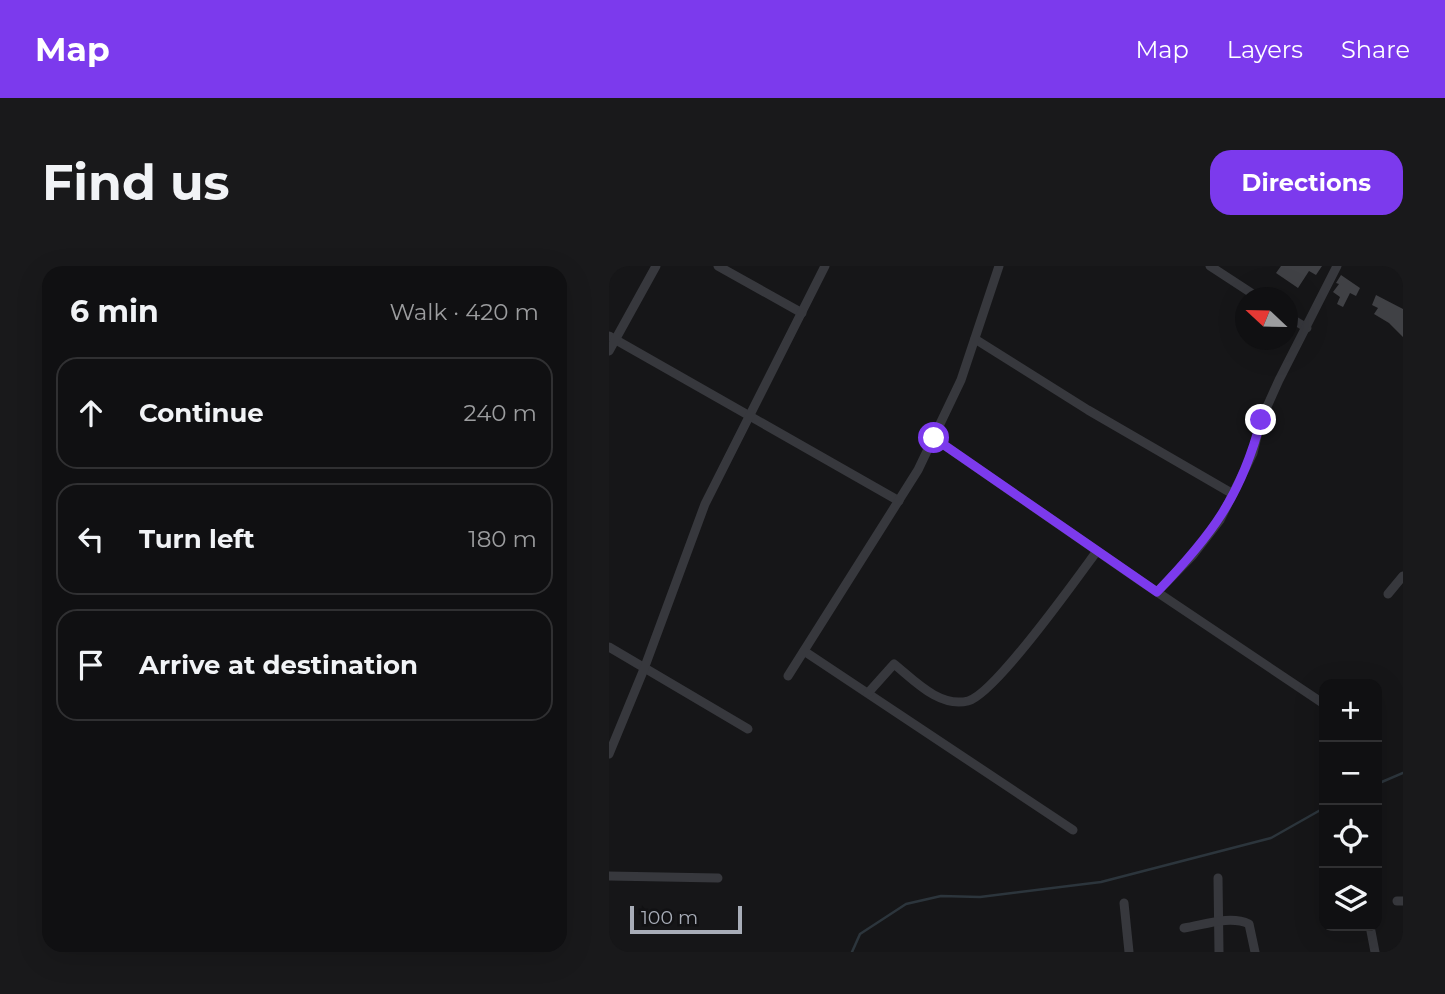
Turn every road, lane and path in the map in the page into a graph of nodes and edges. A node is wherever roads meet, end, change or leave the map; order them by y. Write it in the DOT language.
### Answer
graph roads {
  1 [pos="656,266"];
  2 [pos="718,266"];
  3 [pos="825,266"];
  4 [pos="999,266"];
  5 [pos="1210,266"];
  6 [pos="1337,266"];
  7 [pos="1242,287"];
  8 [pos="802,313"];
  9 [pos="1298,323"];
  10 [pos="1307,328"];
  11 [pos="613,338"];
  12 [pos="975,339"];
  13 [pos="609,351"];
  14 [pos="748,415"];
  15 [pos="934,438"];
  16 [pos="1233,494"];
  17 [pos="899,501"];
  18 [pos="1097,551"];
  19 [pos="1403,576"];
  20 [pos="1157,592"];
  21 [pos="1388,594"];
  22 [pos="609,647"];
  23 [pos="804,651"];
  24 [pos="644,669"];
  25 [pos="788,677"];
  26 [pos="867,693"];
  27 [pos="1319,701"];
  28 [pos="748,729"];
  29 [pos="609,754"];
  30 [pos="1073,830"];
  31 [pos="609,876"];
  32 [pos="718,878"];
  33 [pos="1218,878"];
  34 [pos="1123,903"];
  35 [pos="1219,922"];
  36 [pos="1184,928"];
  37 [pos="1371,931"];
  38 [pos="1129,952"];
  39 [pos="1219,952"];
  40 [pos="1255,952"];
  41 [pos="1375,952"];
  1 -- 11 [label="street"];
  2 -- 8 [label="street"];
  3 -- 8 [label="street"];
  4 -- 12 [label="street"];
  5 -- 7 [label="street"];
  6 -- 10 [label="street"];
  8 -- 14 [label="street"];
  9 -- 10 [label="street"];
  10 -- 16 [label="street"];
  11 -- 13 [label="street"];
  11 -- 14 [label="street"];
  12 -- 15 [label="street"];
  12 -- 16 [label="street"];
  14 -- 17 [label="street"];
  14 -- 24 [label="street"];
  15 -- 17 [label="street"];
  15 -- 18 [label="street"];
  16 -- 20 [label="street"];
  17 -- 23 [label="street"];
  18 -- 20 [label="street"];
  18 -- 26 [label="street"];
  19 -- 21 [label="street"];
  20 -- 27 [label="street"];
  22 -- 24 [label="street"];
  23 -- 25 [label="street"];
  23 -- 26 [label="street"];
  24 -- 28 [label="street"];
  24 -- 29 [label="street"];
  26 -- 30 [label="street"];
  31 -- 32 [label="street"];
  33 -- 35 [label="street"];
  34 -- 38 [label="street"];
  35 -- 36 [label="street"];
  35 -- 39 [label="street"];
  35 -- 40 [label="street"];
  37 -- 41 [label="street"];
}
